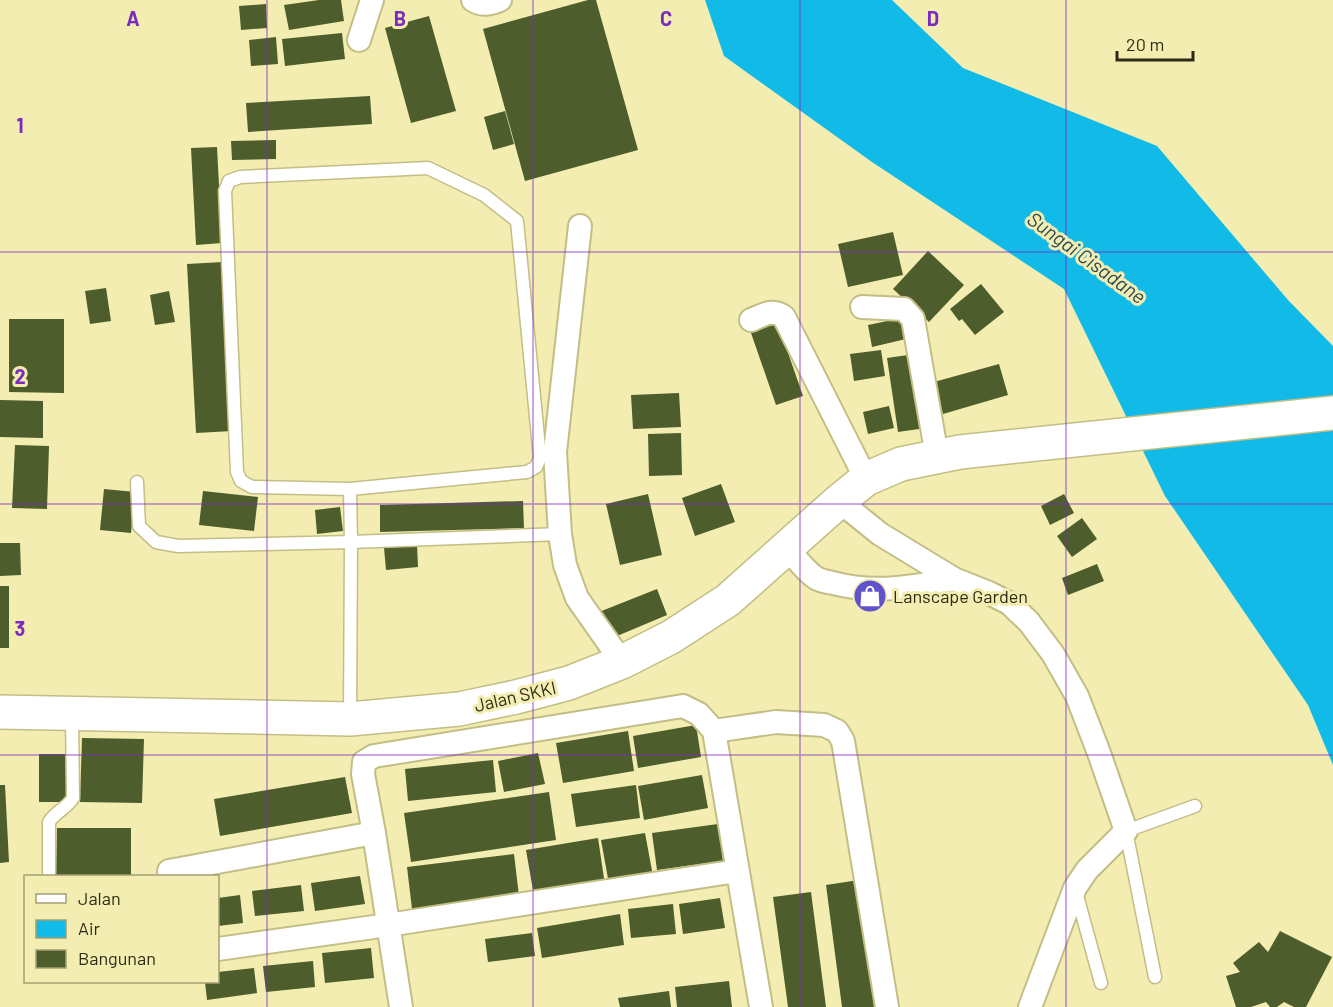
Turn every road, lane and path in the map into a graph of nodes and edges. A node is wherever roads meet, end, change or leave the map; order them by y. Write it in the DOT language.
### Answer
graph roads {
  1 [pos="372,0"];
  2 [pos="473,0"];
  3 [pos="500,0"];
  4 [pos="359,40"];
  5 [pos="580,226"];
  6 [pos="862,307"];
  7 [pos="751,320"];
  8 [pos="1333,413"];
  9 [pos="948,454"];
  10 [pos="866,479"];
  11 [pos="137,482"];
  12 [pos="350,489"];
  13 [pos="839,501"];
  14 [pos="560,534"];
  15 [pos="351,542"];
  16 [pos="787,547"];
  17 [pos="954,579"];
  18 [pos="622,662"];
  19 [pos="0,712"];
  20 [pos="72,714"];
  21 [pos="350,719"];
  22 [pos="714,731"];
  23 [pos="1195,806"];
  24 [pos="1126,831"];
  25 [pos="374,833"];
  26 [pos="169,871"];
  27 [pos="737,871"];
  28 [pos="49,875"];
  29 [pos="1075,888"];
  30 [pos="388,925"];
  31 [pos="219,949"];
  32 [pos="1155,976"];
  33 [pos="1101,982"];
  34 [pos="401,1007"];
  35 [pos="760,1007"];
  36 [pos="887,1007"];
  37 [pos="1030,1007"];
  1 -- 4 [label="street"];
  2 -- 3 [label="street"];
  5 -- 14 [label="street"];
  6 -- 9 [label="street"];
  7 -- 10 [label="street"];
  8 -- 9 [label="main road, Jalan SKKI"];
  9 -- 10 [label="main road, Jalan SKKI"];
  10 -- 13 [label="main road, Jalan SKKI"];
  11 -- 15 [label="lane"];
  12 -- 12 [label="lane"];
  12 -- 15 [label="lane"];
  13 -- 16 [label="main road, Jalan SKKI"];
  13 -- 17 [label="street"];
  14 -- 15 [label="lane"];
  14 -- 18 [label="street"];
  15 -- 21 [label="lane"];
  16 -- 17 [label="street"];
  16 -- 18 [label="main road, Jalan SKKI"];
  17 -- 24 [label="street"];
  18 -- 21 [label="main road, Jalan SKKI"];
  19 -- 20 [label="main road, Jalan SKKI"];
  20 -- 21 [label="main road, Jalan SKKI"];
  20 -- 28 [label="lane"];
  22 -- 25 [label="street"];
  22 -- 27 [label="street"];
  22 -- 36 [label="street"];
  23 -- 24 [label="lane"];
  24 -- 29 [label="street"];
  24 -- 32 [label="lane"];
  25 -- 26 [label="street"];
  25 -- 30 [label="street"];
  27 -- 30 [label="street"];
  27 -- 35 [label="street"];
  29 -- 33 [label="lane"];
  29 -- 37 [label="street"];
  30 -- 31 [label="street"];
  30 -- 34 [label="street"];
}
